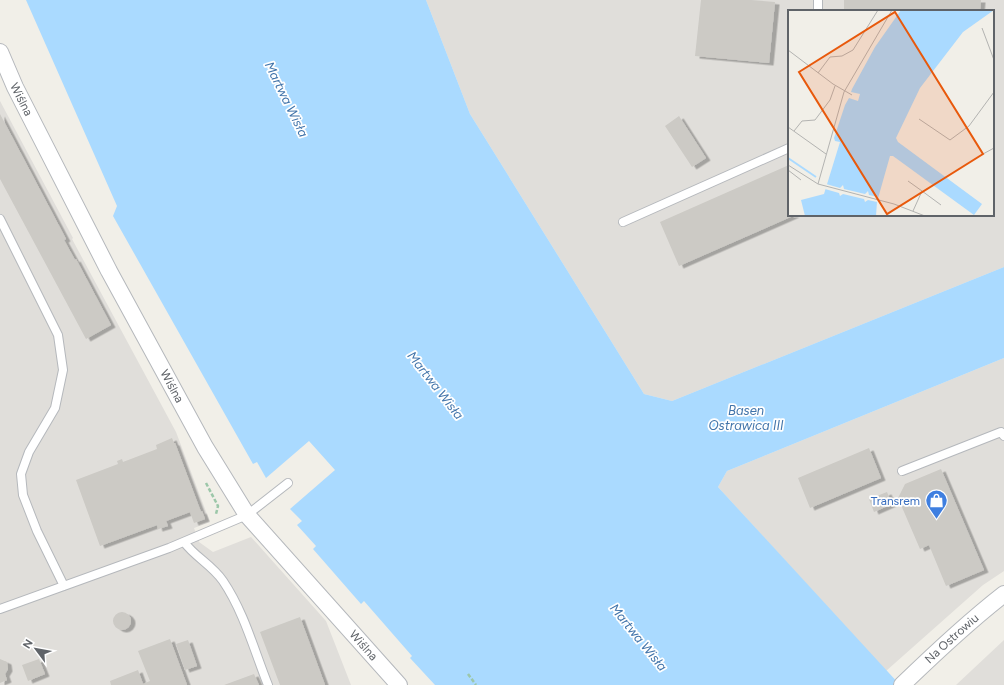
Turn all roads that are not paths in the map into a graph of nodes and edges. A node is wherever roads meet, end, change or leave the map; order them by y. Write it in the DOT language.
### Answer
graph roads {
  1 [pos="0,52"];
  2 [pos="788,148"];
  3 [pos="0,219"];
  4 [pos="622,222"];
  5 [pos="1003,433"];
  6 [pos="902,471"];
  7 [pos="288,483"];
  8 [pos="247,515"];
  9 [pos="184,542"];
  10 [pos="64,586"];
  11 [pos="1004,594"];
  12 [pos="0,610"];
  13 [pos="268,685"];
  14 [pos="398,685"];
  15 [pos="902,685"];
  1 -- 8 [label="street, Wiślna"];
  2 -- 4 [label="lane"];
  3 -- 10 [label="lane"];
  5 -- 6 [label="lane"];
  7 -- 8 [label="lane"];
  8 -- 9 [label="lane"];
  8 -- 14 [label="street, Wiślna"];
  9 -- 10 [label="lane"];
  9 -- 13 [label="lane"];
  10 -- 12 [label="lane"];
  11 -- 15 [label="street, Na Ostrowiu"];
}
